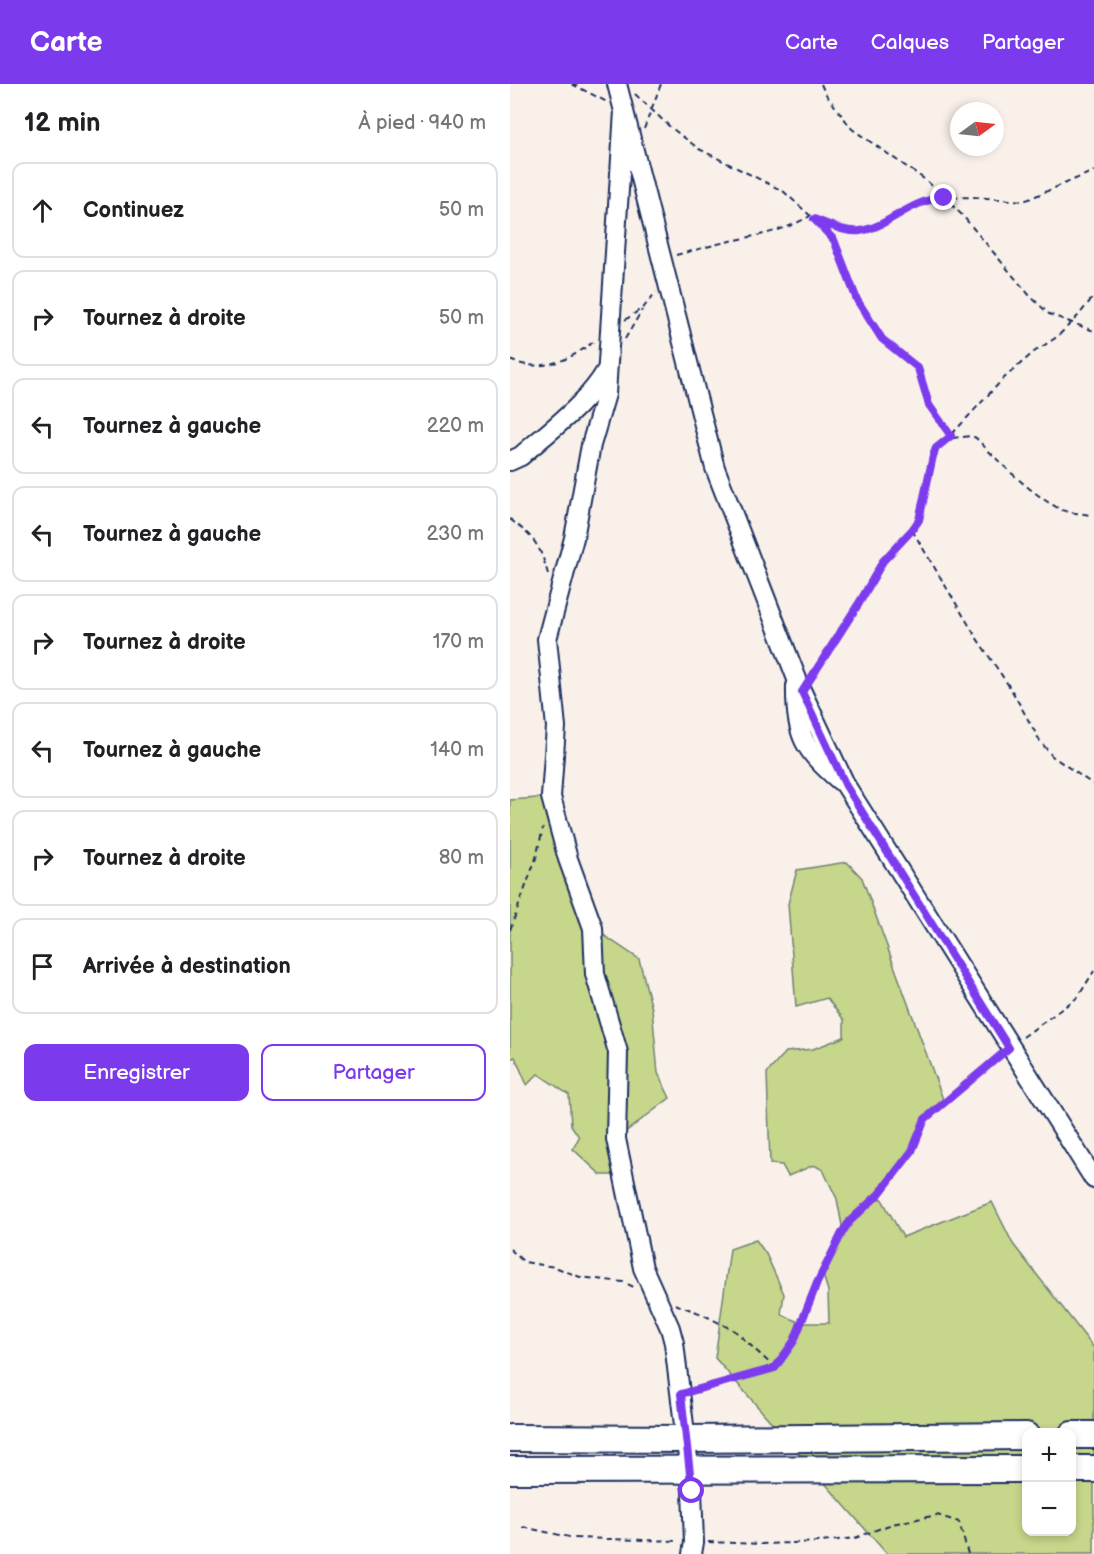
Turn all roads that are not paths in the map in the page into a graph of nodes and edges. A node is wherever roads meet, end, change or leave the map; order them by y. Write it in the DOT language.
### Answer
graph roads {
  1 [pos="624,87"];
  2 [pos="624,111"];
  3 [pos="607,370"];
  4 [pos="510,461"];
  5 [pos="1094,1179"];
  6 [pos="1094,1435"];
  7 [pos="1022,1436"];
  8 [pos="1076,1436"];
  9 [pos="510,1438"];
  10 [pos="686,1438"];
  11 [pos="689,1469"];
  12 [pos="1022,1469"];
  13 [pos="1076,1469"];
  14 [pos="1094,1469"];
  15 [pos="510,1470"];
  16 [pos="693,1548"];
  1 -- 2 [label="street"];
  2 -- 3 [label="street"];
  2 -- 5 [label="street"];
  3 -- 4 [label="street"];
  3 -- 10 [label="street"];
  6 -- 8 [label="highway"];
  7 -- 10 [label="highway"];
  9 -- 10 [label="highway"];
  10 -- 11 [label="street"];
  11 -- 12 [label="highway"];
  11 -- 15 [label="highway"];
  11 -- 16 [label="street"];
  13 -- 14 [label="highway"];
}
